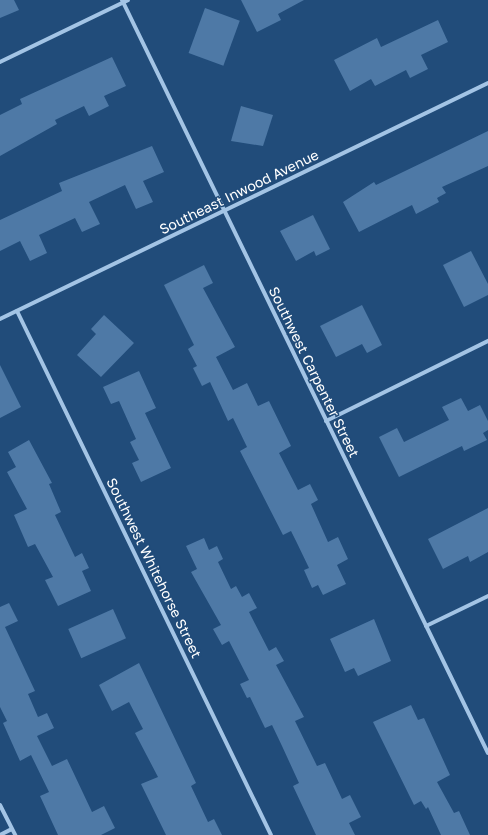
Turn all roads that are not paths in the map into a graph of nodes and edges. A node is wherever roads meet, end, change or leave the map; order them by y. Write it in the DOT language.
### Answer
graph roads {
  1 [pos="124,1"];
  2 [pos="0,62"];
  3 [pos="488,83"];
  4 [pos="224,211"];
  5 [pos="17,311"];
  6 [pos="0,319"];
  7 [pos="488,341"];
  8 [pos="326,421"];
  9 [pos="488,596"];
  10 [pos="426,626"];
  11 [pos="488,753"];
  12 [pos="0,805"];
  13 [pos="12,829"];
  14 [pos="0,835"];
  15 [pos="15,835"];
  16 [pos="271,835"];
  1 -- 2 [label="street"];
  1 -- 4 [label="street, Southwest Carpenter Street"];
  3 -- 4 [label="street, Southeast Inwood Avenue"];
  4 -- 5 [label="street, Southeast Inwood Avenue"];
  4 -- 8 [label="street, Southwest Carpenter Street"];
  5 -- 6 [label="street, Southeast Inwood Avenue"];
  5 -- 16 [label="street, Southwest Whitehorse Street"];
  7 -- 8 [label="street"];
  8 -- 10 [label="street, Southwest Carpenter Street"];
  9 -- 10 [label="street"];
  10 -- 11 [label="street, Southwest Carpenter Street"];
  12 -- 13 [label="street"];
  13 -- 14 [label="street"];
  13 -- 15 [label="street"];
}
